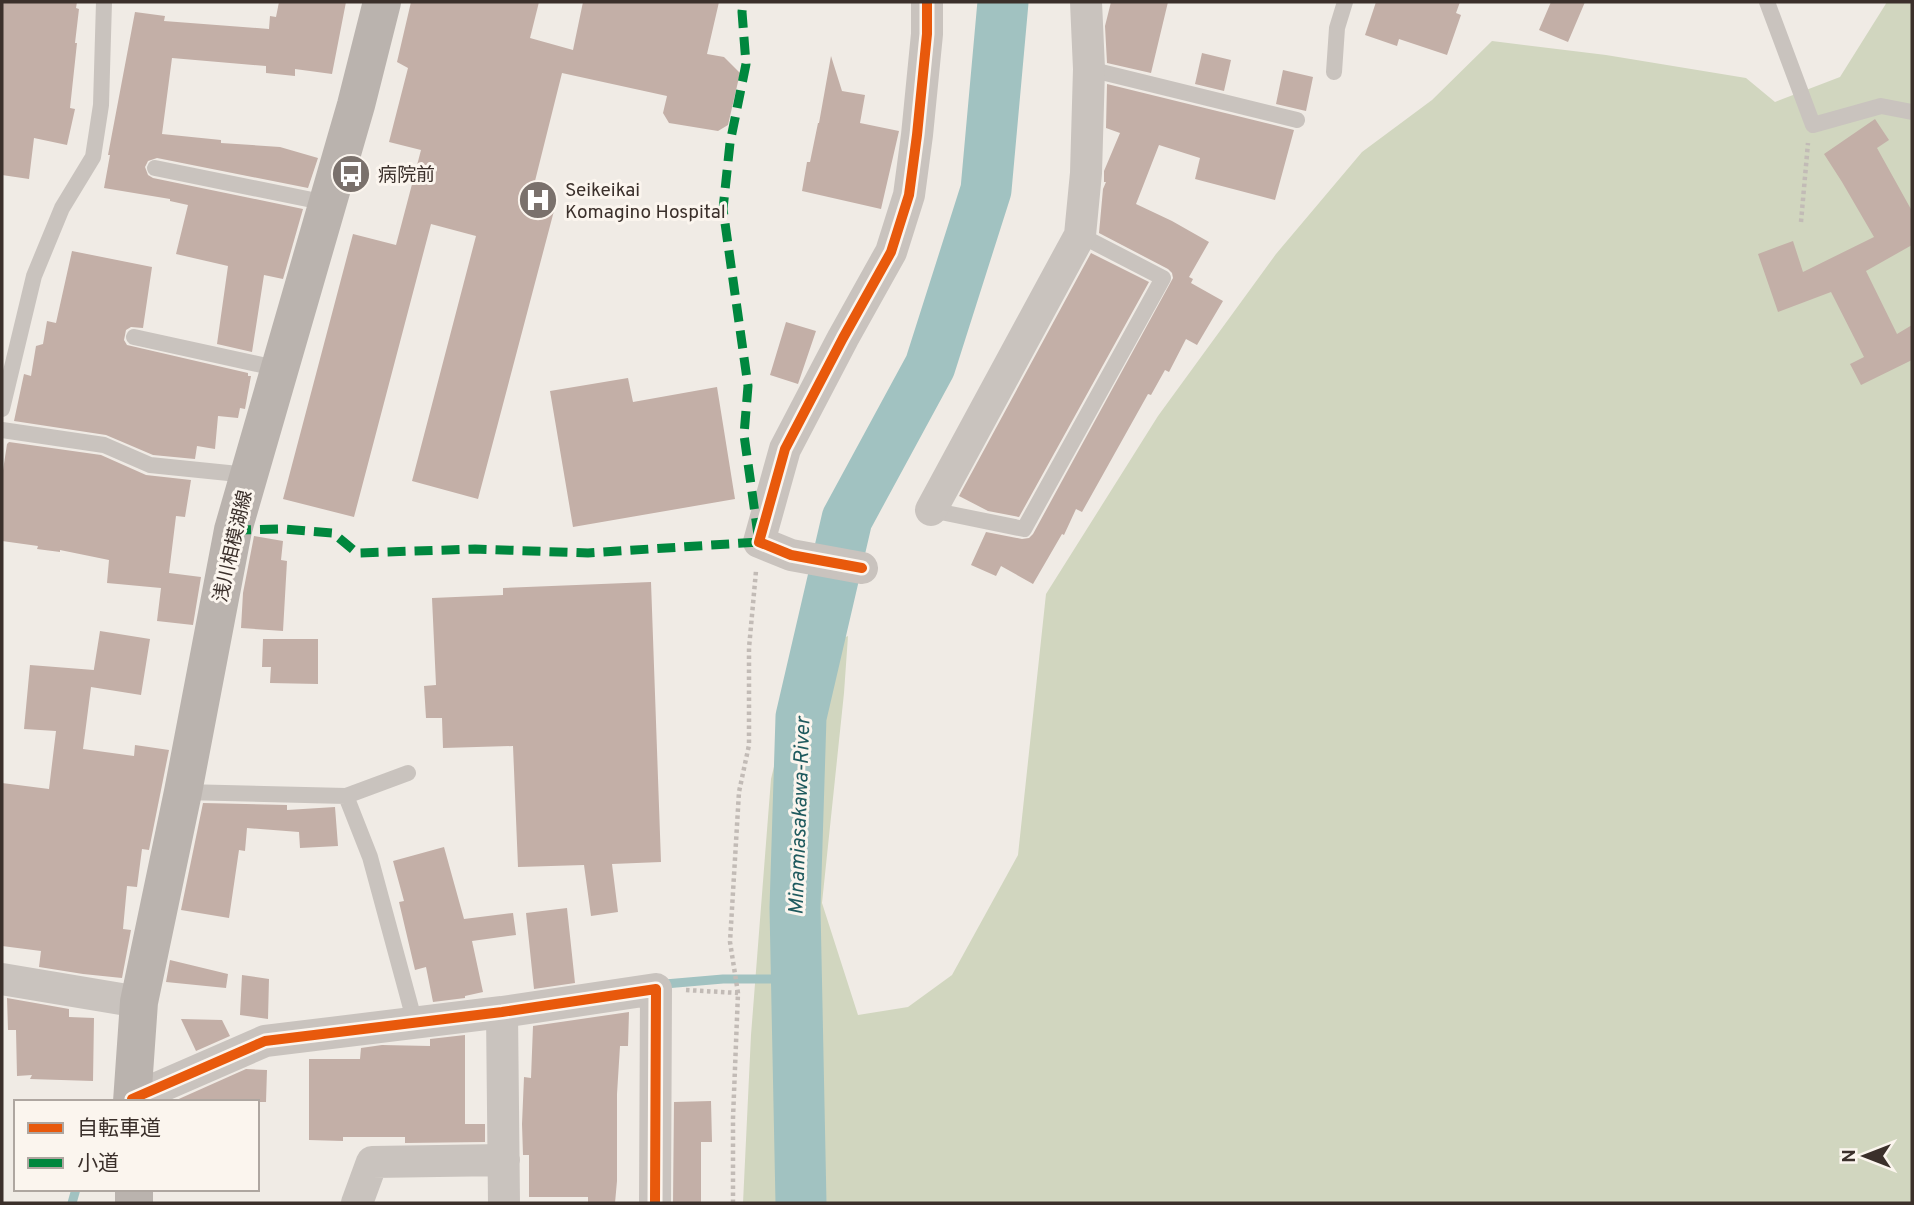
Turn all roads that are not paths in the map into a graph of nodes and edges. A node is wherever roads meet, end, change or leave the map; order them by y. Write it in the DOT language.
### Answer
graph roads {
  1 [pos="104,2"];
  2 [pos="383,2"];
  3 [pos="927,2"];
  4 [pos="1086,2"];
  5 [pos="1345,2"];
  6 [pos="1767,2"];
  7 [pos="1089,69"];
  8 [pos="1334,72"];
  9 [pos="1912,112"];
  10 [pos="1297,120"];
  11 [pos="155,168"];
  12 [pos="327,203"];
  13 [pos="1080,235"];
  14 [pos="134,337"];
  15 [pos="280,369"];
  16 [pos="2,409"];
  17 [pos="2,430"];
  18 [pos="248,475"];
  19 [pos="931,510"];
  20 [pos="862,568"];
  21 [pos="408,773"];
  22 [pos="183,792"];
  23 [pos="346,796"];
  24 [pos="2,979"];
  25 [pos="139,1002"];
  26 [pos="502,1012"];
  27 [pos="415,1023"];
  28 [pos="132,1100"];
  29 [pos="504,1160"];
  30 [pos="357,1203"];
  31 [pos="504,1203"];
  32 [pos="655,1203"];
  1 -- 16 [label="lane"];
  2 -- 12 [label="main road, 浅川相模湖線"];
  3 -- 20 [label="street"];
  4 -- 7 [label="street"];
  5 -- 8 [label="lane"];
  6 -- 9 [label="lane"];
  7 -- 10 [label="lane"];
  7 -- 13 [label="street"];
  11 -- 12 [label="lane"];
  12 -- 15 [label="main road, 浅川相模湖線"];
  13 -- 19 [label="street"];
  13 -- 19 [label="lane"];
  14 -- 15 [label="lane"];
  15 -- 18 [label="main road, 浅川相模湖線"];
  17 -- 18 [label="lane"];
  18 -- 22 [label="main road, 浅川相模湖線"];
  21 -- 23 [label="lane"];
  22 -- 23 [label="lane"];
  22 -- 25 [label="main road, 浅川相模湖線"];
  23 -- 27 [label="lane"];
  24 -- 25 [label="street"];
  25 -- 28 [label="main road, 浅川相模湖線"];
  26 -- 27 [label="street"];
  26 -- 29 [label="street"];
  26 -- 32 [label="street"];
  27 -- 28 [label="street"];
  29 -- 30 [label="street"];
  29 -- 31 [label="street"];
}
